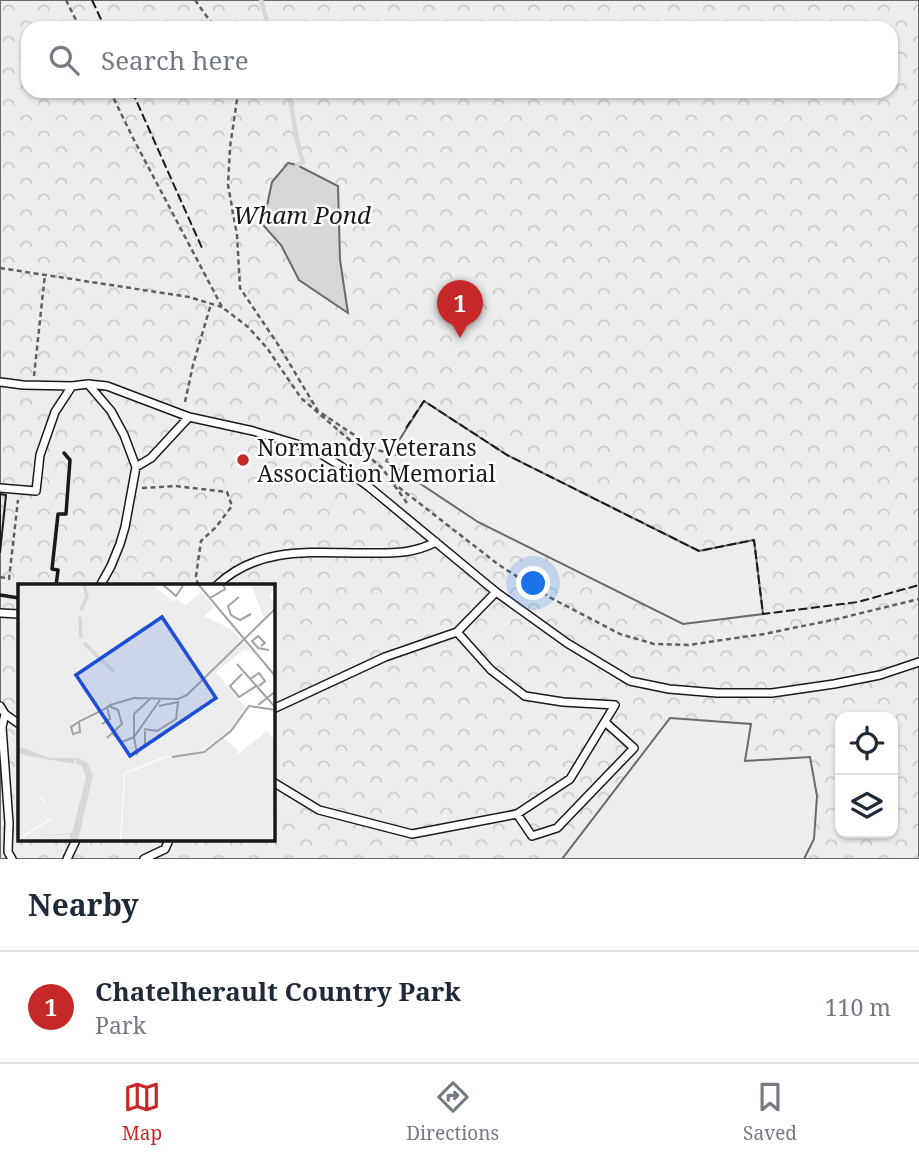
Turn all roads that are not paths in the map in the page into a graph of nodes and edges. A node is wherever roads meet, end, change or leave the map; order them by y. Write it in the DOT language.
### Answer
graph roads {
  1 [pos="0,382"];
  2 [pos="88,384"];
  3 [pos="72,386"];
  4 [pos="189,417"];
  5 [pos="136,467"];
  6 [pos="0,488"];
  7 [pos="436,542"];
  8 [pos="101,584"];
  9 [pos="218,584"];
  10 [pos="496,592"];
  11 [pos="0,613"];
  12 [pos="18,614"];
  13 [pos="457,632"];
  14 [pos="919,662"];
  15 [pos="0,706"];
  16 [pos="275,708"];
  17 [pos="5,714"];
  18 [pos="605,722"];
  19 [pos="18,723"];
  20 [pos="275,783"];
  21 [pos="517,814"];
  22 [pos="75,842"];
  23 [pos="168,842"];
  24 [pos="12,859"];
  25 [pos="67,859"];
  26 [pos="144,859"];
  1 -- 3 [label="lane"];
  2 -- 3 [label="lane"];
  2 -- 4 [label="lane"];
  2 -- 5 [label="lane"];
  3 -- 6 [label="lane"];
  4 -- 5 [label="lane"];
  4 -- 7 [label="lane"];
  5 -- 8 [label="lane"];
  7 -- 9 [label="lane"];
  7 -- 10 [label="lane"];
  10 -- 13 [label="lane"];
  10 -- 14 [label="lane"];
  11 -- 12 [label="lane"];
  13 -- 16 [label="lane"];
  13 -- 18 [label="lane"];
  15 -- 17 [label="lane"];
  17 -- 19 [label="lane"];
  17 -- 24 [label="lane"];
  18 -- 21 [label="lane"];
  18 -- 21 [label="lane"];
  20 -- 21 [label="lane"];
  22 -- 25 [label="lane"];
  23 -- 26 [label="lane"];
}
